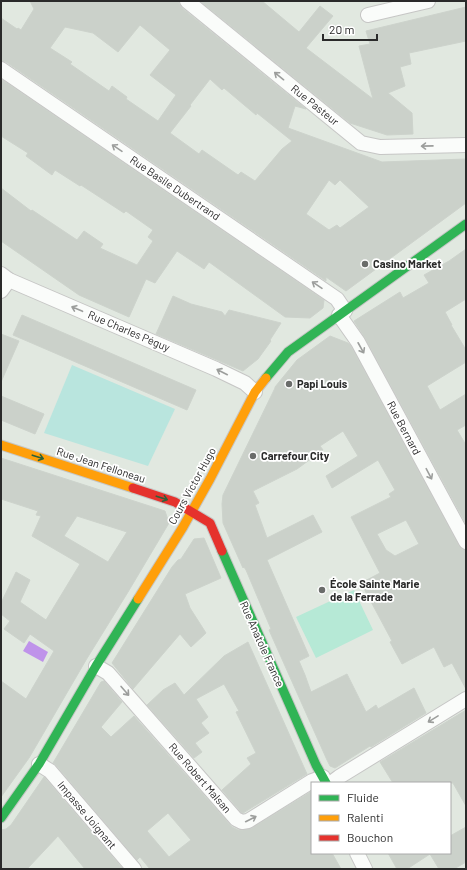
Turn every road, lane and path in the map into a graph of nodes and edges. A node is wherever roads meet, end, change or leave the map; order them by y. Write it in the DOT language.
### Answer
graph roads {
  1 [pos="187,1"];
  2 [pos="428,1"];
  3 [pos="368,15"];
  4 [pos="1,69"];
  5 [pos="466,145"];
  6 [pos="466,224"];
  7 [pos="4,282"];
  8 [pos="342,313"];
  9 [pos="255,392"];
  10 [pos="1,445"];
  11 [pos="192,512"];
  12 [pos="466,542"];
  13 [pos="96,666"];
  14 [pos="466,699"];
  15 [pos="39,764"];
  16 [pos="326,781"];
  17 [pos="1,818"];
  18 [pos="358,854"];
  19 [pos="134,869"];
  20 [pos="365,869"];
  5 -- 1 [label="street, Rue Pasteur, one-way"];
  2 -- 3 [label="street"];
  8 -- 4 [label="street, Rue Basile Dubertrand, one-way"];
  6 -- 8 [label="street, Cours Victor Hugo"];
  9 -- 7 [label="street, Rue Charles Péguy, one-way"];
  8 -- 9 [label="street, Cours Victor Hugo"];
  8 -- 12 [label="street, Rue Bernard, one-way"];
  9 -- 11 [label="street, Cours Victor Hugo"];
  10 -- 11 [label="street, Rue Jean Felloneau, one-way"];
  11 -- 13 [label="street, Cours Victor Hugo"];
  11 -- 16 [label="street, Rue Anatole France"];
  13 -- 15 [label="street, Cours Victor Hugo"];
  13 -- 16 [label="street, Rue Robert Malsan, one-way"];
  14 -- 16 [label="street, one-way"];
  15 -- 17 [label="street, Cours Victor Hugo"];
  15 -- 19 [label="street, Impasse Joignant"];
  18 -- 20 [label="street"];
}
